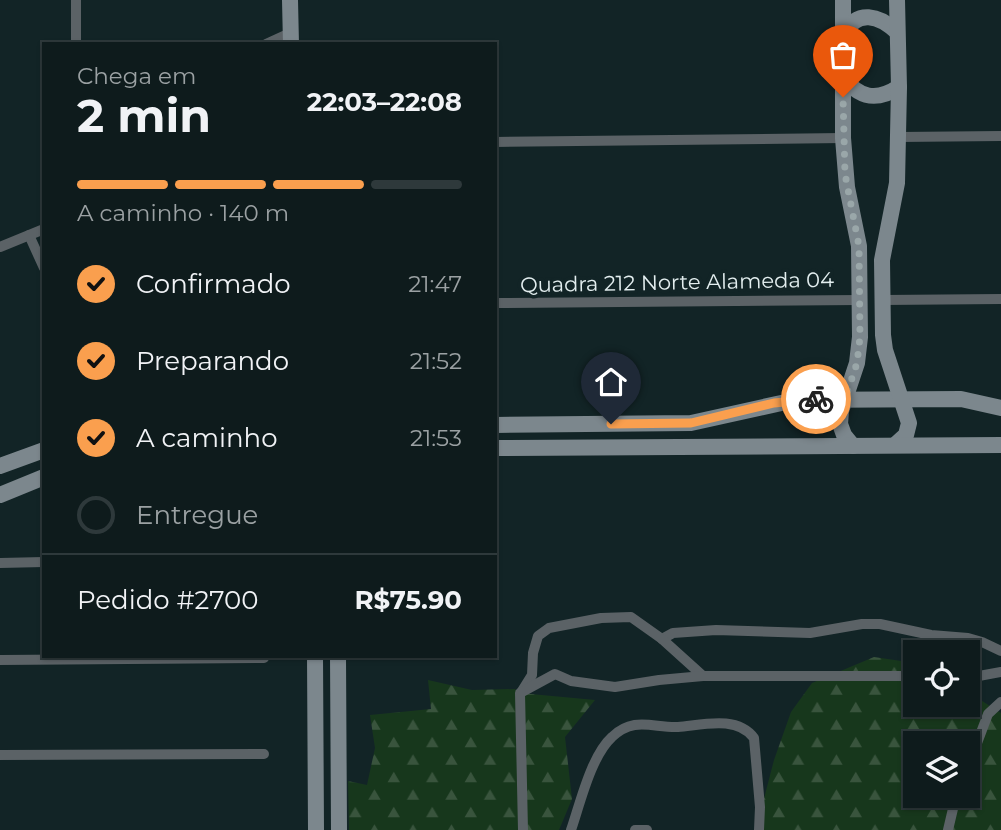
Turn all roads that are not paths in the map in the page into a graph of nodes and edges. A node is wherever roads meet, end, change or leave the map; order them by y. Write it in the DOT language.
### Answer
graph roads {
  1 [pos="76,0"];
  2 [pos="290,0"];
  3 [pos="843,0"];
  4 [pos="897,0"];
  5 [pos="897,32"];
  6 [pos="844,34"];
  7 [pos="290,38"];
  8 [pos="76,42"];
  9 [pos="843,77"];
  10 [pos="899,87"];
  11 [pos="1001,136"];
  12 [pos="899,137"];
  13 [pos="843,138"];
  14 [pos="497,142"];
  15 [pos="42,230"];
  16 [pos="29,235"];
  17 [pos="0,247"];
  18 [pos="42,264"];
  19 [pos="1001,299"];
  20 [pos="860,300"];
  21 [pos="883,300"];
  22 [pos="497,303"];
  23 [pos="845,399"];
  24 [pos="902,399"];
  25 [pos="1001,408"];
  26 [pos="497,425"];
  27 [pos="1001,445"];
  28 [pos="853,446"];
  29 [pos="895,446"];
  30 [pos="497,449"];
  31 [pos="42,451"];
  32 [pos="0,466"];
  33 [pos="42,478"];
  34 [pos="0,495"];
  35 [pos="42,562"];
  36 [pos="0,563"];
  37 [pos="662,639"];
  38 [pos="1001,651"];
  39 [pos="264,658"];
  40 [pos="315,658"];
  41 [pos="338,658"];
  42 [pos="0,660"];
  43 [pos="1001,672"];
  44 [pos="703,676"];
  45 [pos="903,676"];
  46 [pos="980,676"];
  47 [pos="520,693"];
  48 [pos="1001,702"];
  49 [pos="980,736"];
  50 [pos="264,754"];
  51 [pos="0,755"];
  52 [pos="954,808"];
  53 [pos="316,830"];
  54 [pos="339,830"];
  55 [pos="523,830"];
  56 [pos="570,830"];
  57 [pos="635,830"];
  58 [pos="647,830"];
  59 [pos="760,830"];
  60 [pos="948,830"];
  1 -- 8 [label="street"];
  2 -- 7 [label="street"];
  3 -- 6 [label="street"];
  4 -- 5 [label="street"];
  5 -- 6 [label="street"];
  5 -- 10 [label="street"];
  6 -- 9 [label="street"];
  9 -- 10 [label="street"];
  9 -- 13 [label="street"];
  10 -- 12 [label="street"];
  11 -- 12 [label="street"];
  12 -- 21 [label="street"];
  13 -- 14 [label="street"];
  13 -- 20 [label="street"];
  15 -- 16 [label="street"];
  16 -- 17 [label="street"];
  16 -- 18 [label="street"];
  19 -- 21 [label="street"];
  20 -- 22 [label="street, Quadra 212 Norte Alameda 04"];
  20 -- 23 [label="street"];
  21 -- 24 [label="street"];
  23 -- 24 [label="street"];
  23 -- 26 [label="street"];
  23 -- 28 [label="street"];
  24 -- 25 [label="street"];
  24 -- 29 [label="street"];
  27 -- 29 [label="street"];
  28 -- 29 [label="street"];
  28 -- 30 [label="street"];
  31 -- 32 [label="street"];
  33 -- 34 [label="street"];
  35 -- 36 [label="street"];
  37 -- 38 [label="street"];
  37 -- 44 [label="street"];
  37 -- 47 [label="street"];
  39 -- 42 [label="street"];
  40 -- 53 [label="street"];
  41 -- 54 [label="street"];
  43 -- 46 [label="street"];
  44 -- 45 [label="street"];
  44 -- 47 [label="street"];
  47 -- 55 [label="street"];
  48 -- 49 [label="street"];
  50 -- 51 [label="street"];
  52 -- 60 [label="street"];
  56 -- 59 [label="street"];
  57 -- 58 [label="street"];
}
